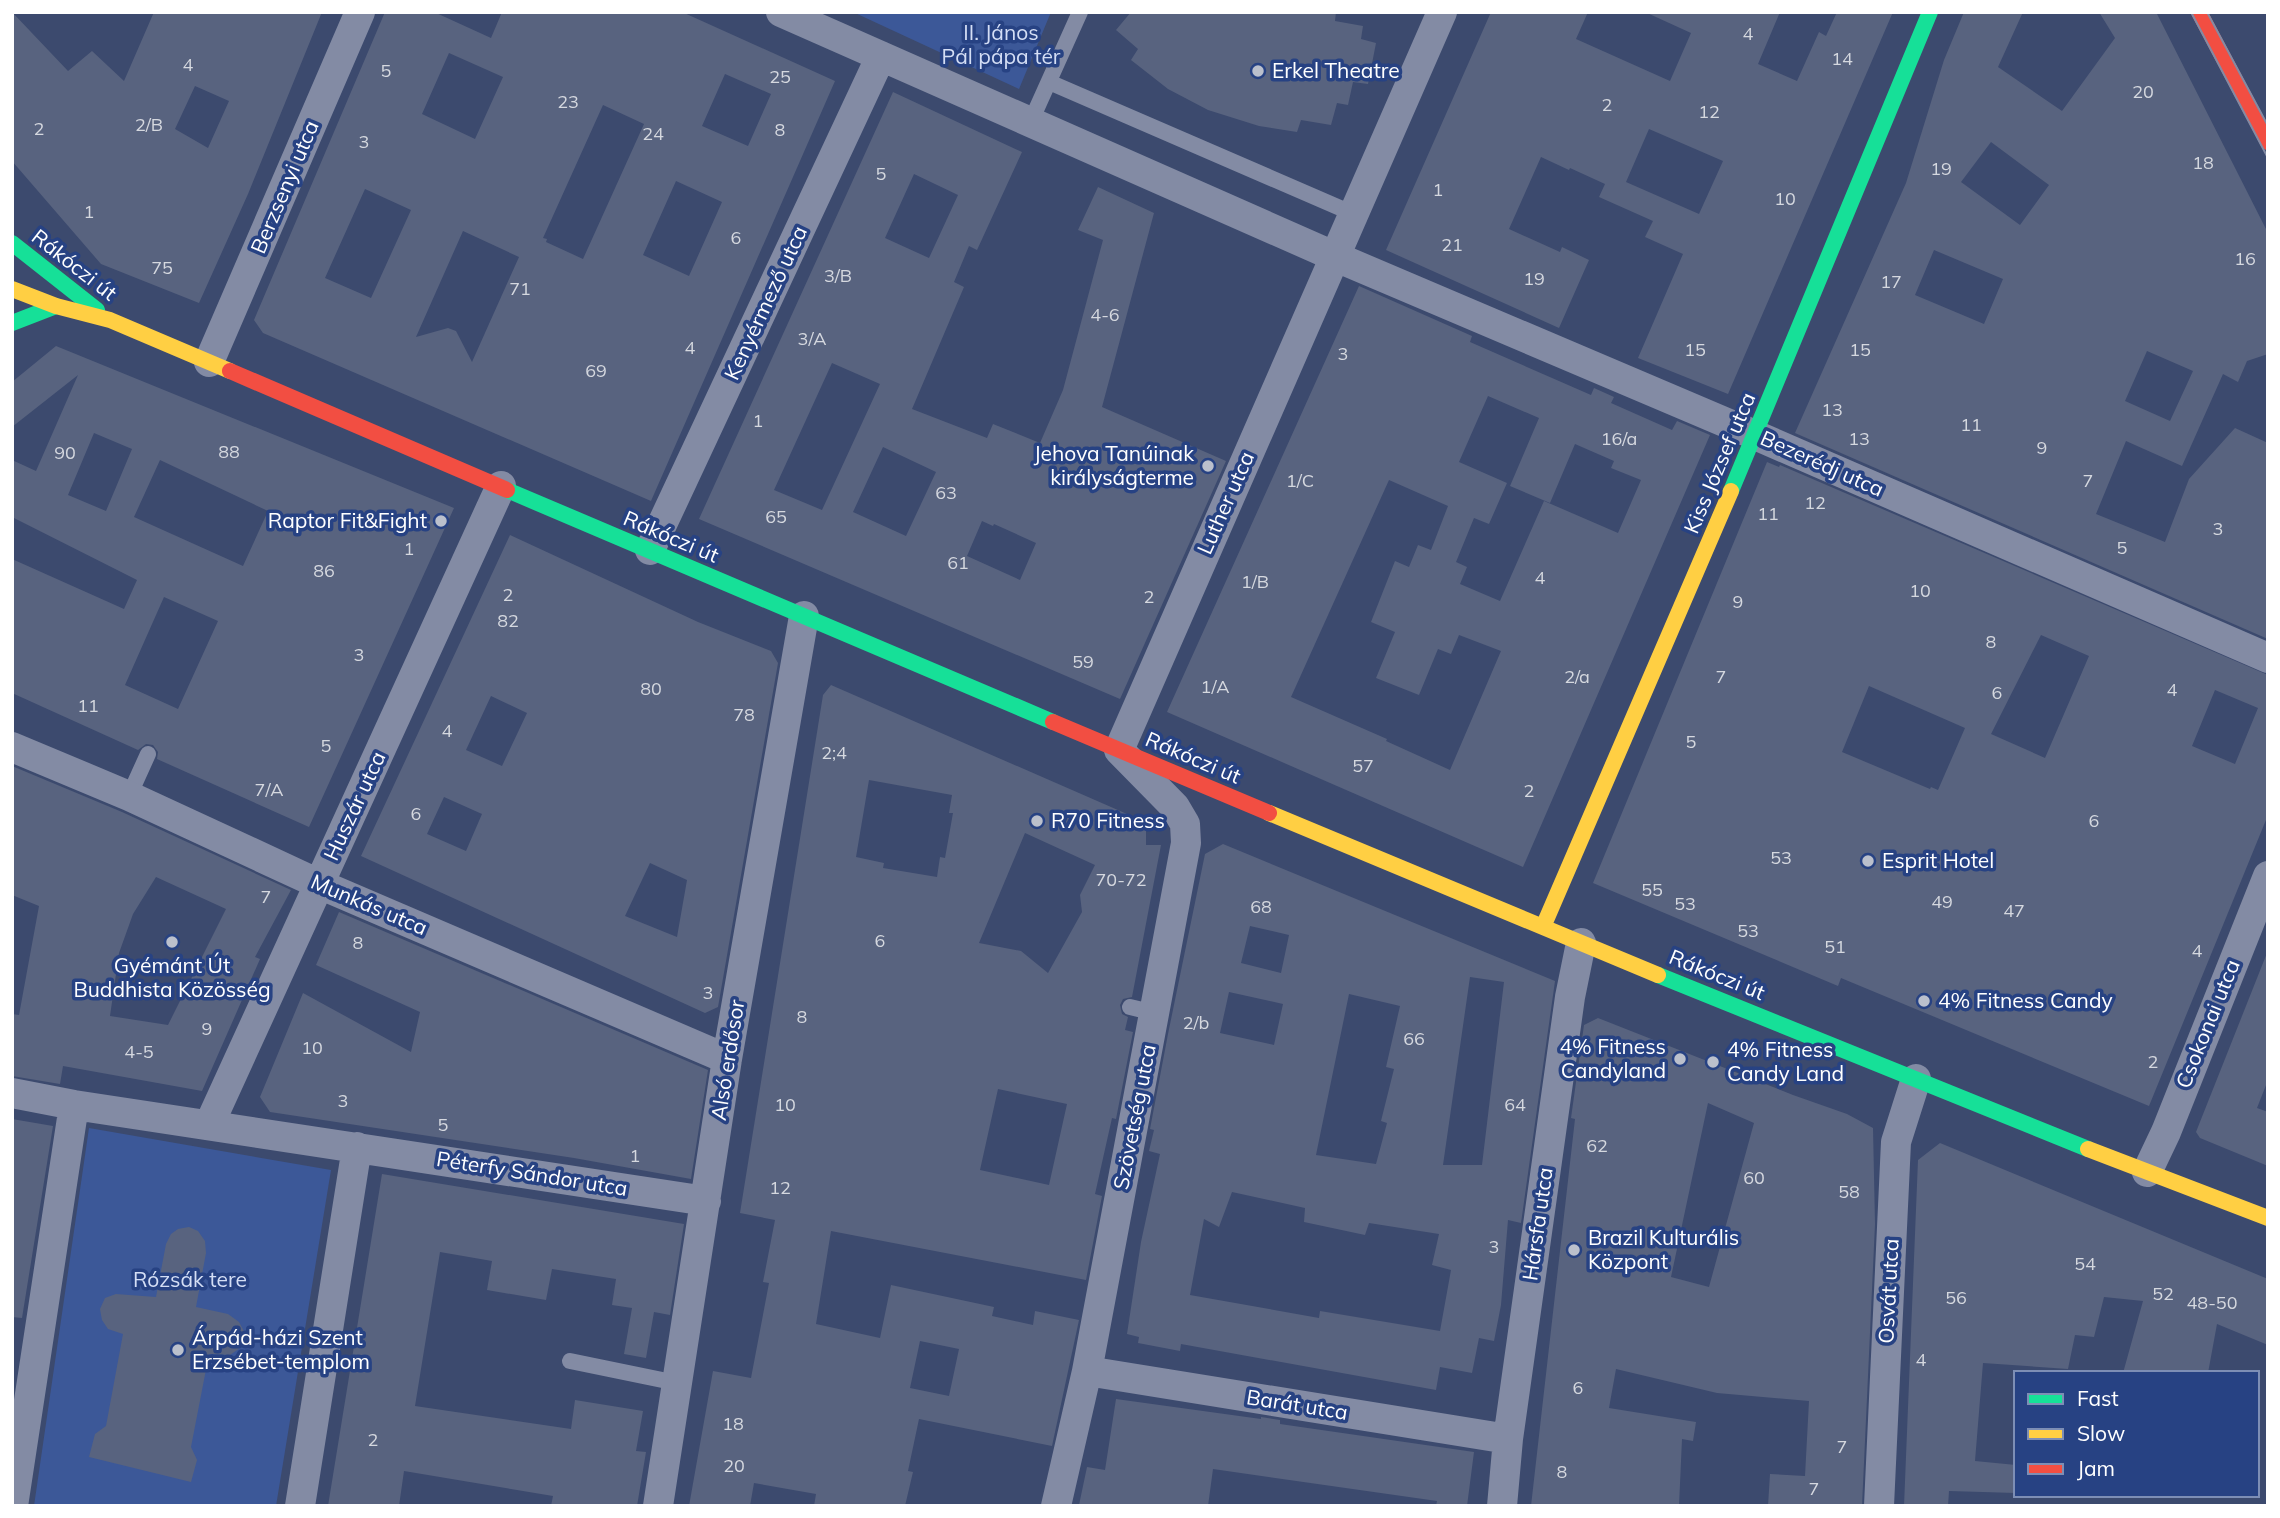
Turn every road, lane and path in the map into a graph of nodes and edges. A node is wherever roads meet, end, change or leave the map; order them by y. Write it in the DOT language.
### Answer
graph roads {
  1 [pos="360,12"];
  2 [pos="780,12"];
  3 [pos="1080,12"];
  4 [pos="1442,12"];
  5 [pos="1930,12"];
  6 [pos="2199,12"];
  7 [pos="881,56"];
  8 [pos="1049,82"];
  9 [pos="1031,121"];
  10 [pos="2268,142"];
  11 [pos="1354,214"];
  12 [pos="12,243"];
  13 [pos="1336,257"];
  14 [pos="12,289"];
  15 [pos="56,306"];
  16 [pos="110,320"];
  17 [pos="12,323"];
  18 [pos="209,362"];
  19 [pos="1755,435"];
  20 [pos="501,486"];
  21 [pos="650,550"];
  22 [pos="804,616"];
  23 [pos="2268,658"];
  24 [pos="12,747"];
  25 [pos="1119,750"];
  26 [pos="148,754"];
  27 [pos="129,796"];
  28 [pos="2268,876"];
  29 [pos="319,884"];
  30 [pos="1543,927"];
  31 [pos="1581,943"];
  32 [pos="727,1059"];
  33 [pos="1916,1079"];
  34 [pos="12,1093"];
  35 [pos="74,1105"];
  36 [pos="209,1125"];
  37 [pos="357,1147"];
  38 [pos="2147,1172"];
  39 [pos="706,1201"];
  40 [pos="2268,1218"];
  41 [pos="570,1361"];
  42 [pos="1087,1371"];
  43 [pos="677,1383"];
  44 [pos="1508,1439"];
  45 [pos="13,1506"];
  46 [pos="300,1506"];
  47 [pos="658,1506"];
  48 [pos="1056,1506"];
  49 [pos="1502,1506"];
  50 [pos="1879,1506"];
  1 -- 18 [label="street, Berzsenyi utca"];
  2 -- 7 [label="street"];
  3 -- 8 [label="lane"];
  4 -- 11 [label="street"];
  5 -- 19 [label="main road, Kiss József utca"];
  6 -- 10 [label="main road"];
  7 -- 9 [label="street"];
  7 -- 21 [label="street, Kenyérmező utca"];
  8 -- 9 [label="lane"];
  8 -- 11 [label="lane"];
  9 -- 13 [label="street"];
  11 -- 13 [label="street"];
  12 -- 16 [label="main road, Rákóczi út"];
  13 -- 19 [label="street, Bezerédj utca"];
  13 -- 25 [label="street, Luther utca"];
  14 -- 15 [label="main road, Rákóczi út"];
  15 -- 16 [label="main road, Rákóczi út"];
  15 -- 17 [label="main road"];
  16 -- 18 [label="main road, Rákóczi út"];
  18 -- 20 [label="main road, Rákóczi út"];
  19 -- 23 [label="street, Bezerédj utca"];
  19 -- 30 [label="main road, Kiss József utca"];
  20 -- 21 [label="main road, Rákóczi út"];
  20 -- 29 [label="street, Huszár utca"];
  21 -- 22 [label="main road, Rákóczi út"];
  22 -- 25 [label="main road, Rákóczi út"];
  22 -- 32 [label="street, Alsó erdősor"];
  24 -- 27 [label="street, Munkás utca"];
  25 -- 30 [label="main road, Rákóczi út"];
  25 -- 42 [label="street, Szövetség utca"];
  26 -- 27 [label="lane"];
  27 -- 29 [label="street, Munkás utca"];
  28 -- 38 [label="street, Csokonai utca"];
  29 -- 32 [label="street, Munkás utca"];
  29 -- 36 [label="street, Huszár utca"];
  30 -- 31 [label="main road, Rákóczi út"];
  31 -- 33 [label="main road, Rákóczi út"];
  31 -- 44 [label="street, Hársfa utca"];
  32 -- 39 [label="street, Alsó erdősor"];
  33 -- 38 [label="main road, Rákóczi út"];
  33 -- 50 [label="street, Osvát utca"];
  34 -- 35 [label="street"];
  35 -- 36 [label="street"];
  35 -- 45 [label="street"];
  36 -- 37 [label="street"];
  37 -- 39 [label="street, Péterfy Sándor utca"];
  37 -- 46 [label="street"];
  38 -- 40 [label="main road, Rákóczi út"];
  39 -- 43 [label="street, Alsó erdősor"];
  41 -- 43 [label="lane"];
  42 -- 44 [label="street, Barát utca"];
  42 -- 48 [label="street, Szövetség utca"];
  43 -- 47 [label="street, Alsó erdősor"];
  44 -- 49 [label="street, Hársfa utca"];
}
